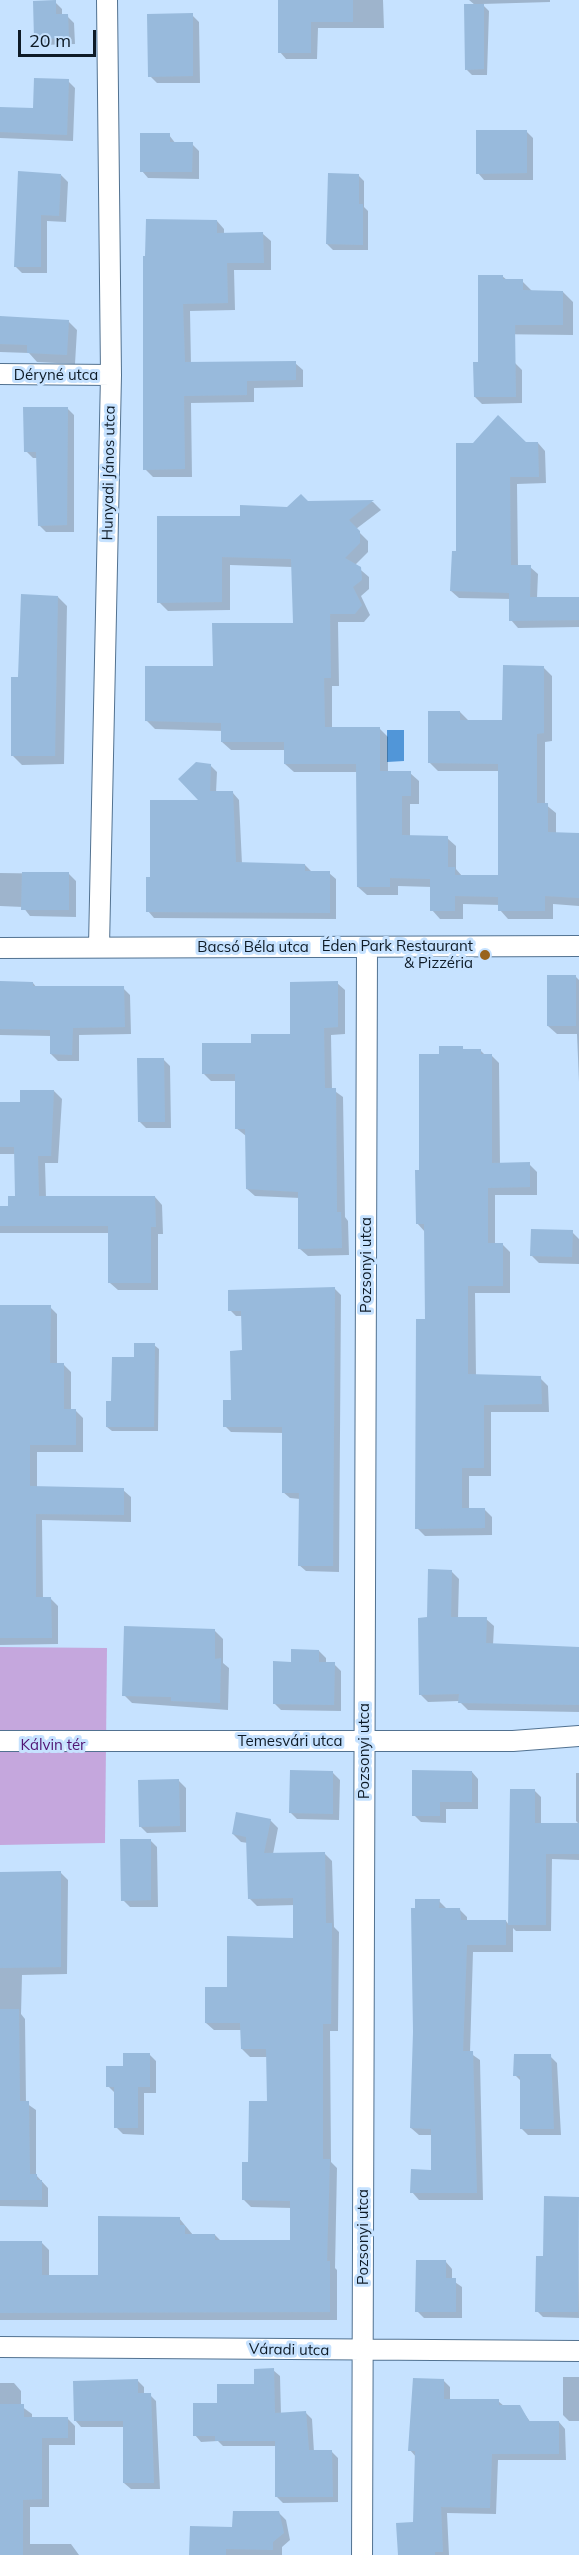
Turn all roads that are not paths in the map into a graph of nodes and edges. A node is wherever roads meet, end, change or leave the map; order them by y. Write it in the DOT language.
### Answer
graph roads {
  1 [pos="107,0"];
  2 [pos="0,374"];
  3 [pos="111,375"];
  4 [pos="99,946"];
  5 [pos="579,946"];
  6 [pos="0,948"];
  7 [pos="367,948"];
  8 [pos="579,1736"];
  9 [pos="0,1741"];
  10 [pos="364,1741"];
  11 [pos="0,2347"];
  12 [pos="362,2351"];
  13 [pos="579,2351"];
  14 [pos="362,2555"];
  1 -- 3 [label="street, Hunyadi János utca"];
  2 -- 3 [label="street, Déryné utca"];
  3 -- 4 [label="street, Hunyadi János utca"];
  4 -- 6 [label="street, Bacsó Béla utca"];
  4 -- 7 [label="street, Bacsó Béla utca"];
  5 -- 7 [label="street, Bacsó Béla utca"];
  7 -- 10 [label="street, Pozsonyi utca"];
  8 -- 10 [label="street, Temesvári utca"];
  9 -- 10 [label="street, Temesvári utca"];
  10 -- 12 [label="street, Pozsonyi utca"];
  11 -- 12 [label="street, Váradi utca"];
  12 -- 13 [label="street, Váradi utca"];
  12 -- 14 [label="street, Pozsonyi utca"];
}
